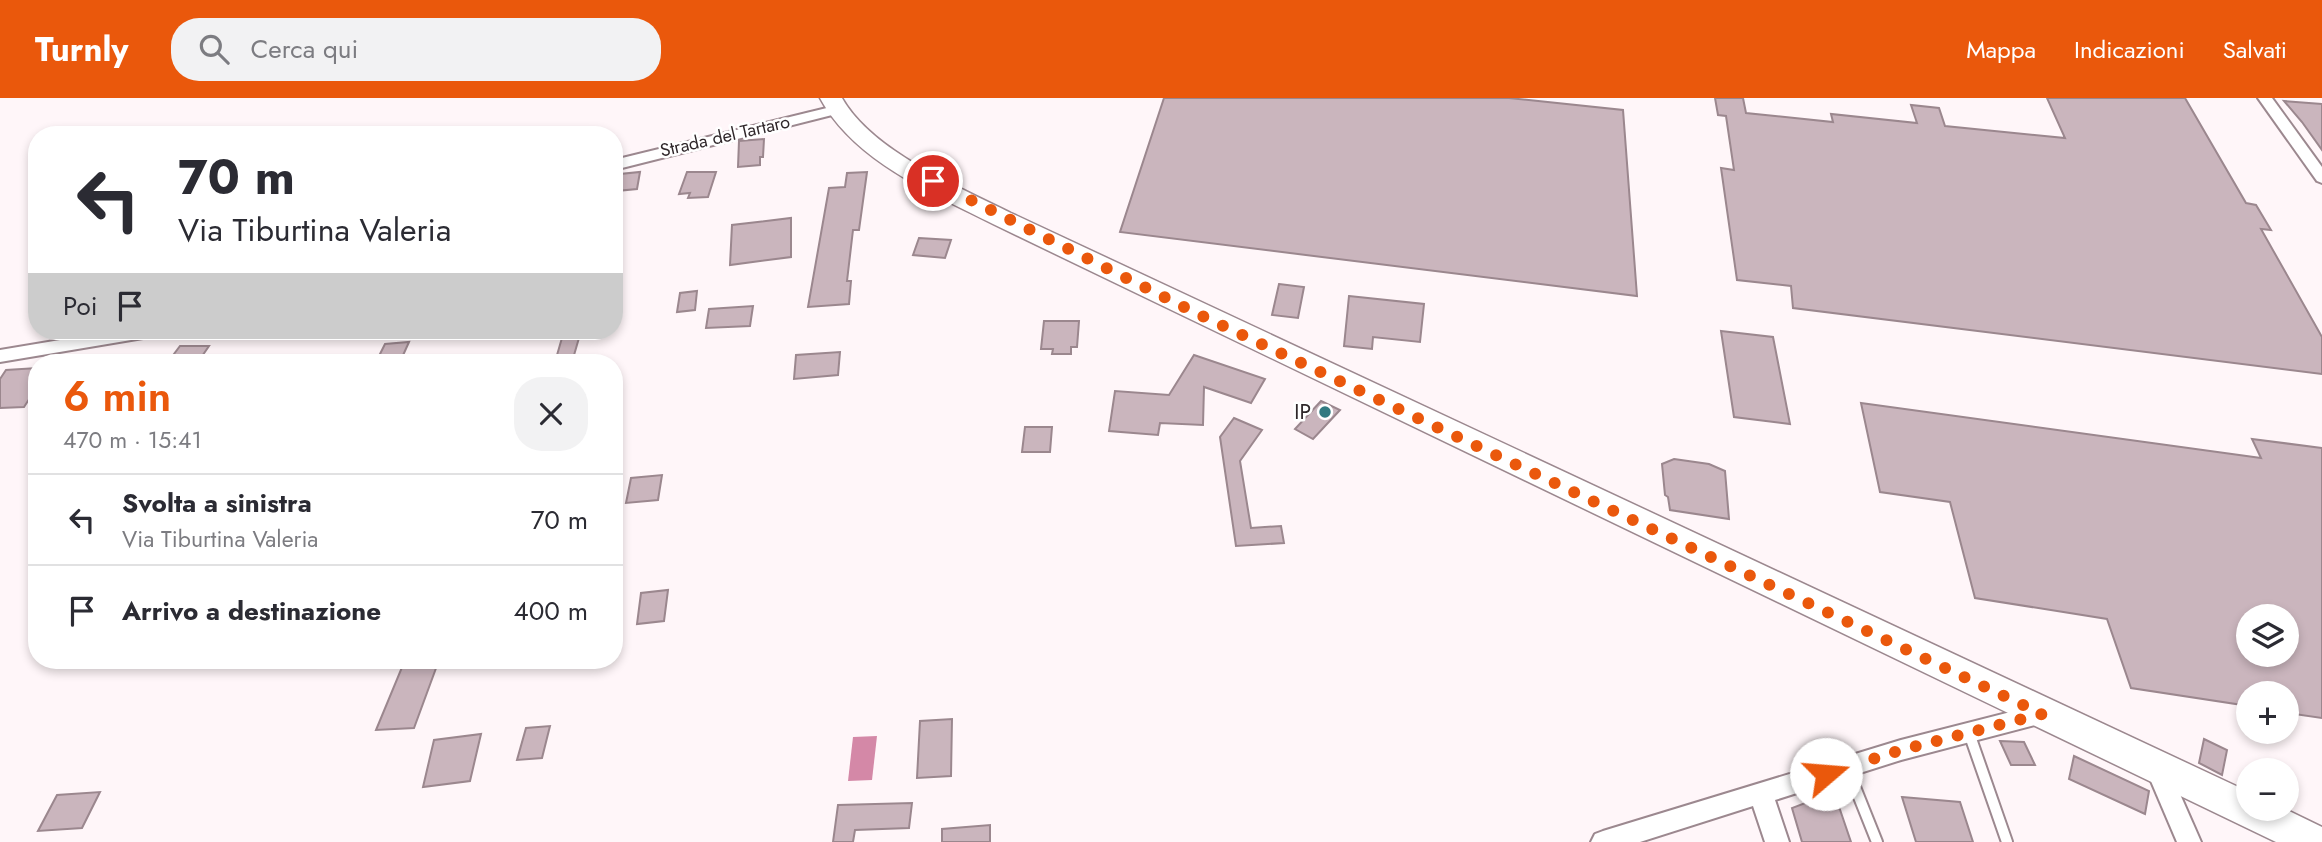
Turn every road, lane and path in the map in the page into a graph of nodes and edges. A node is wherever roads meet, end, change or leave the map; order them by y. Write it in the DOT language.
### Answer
graph roads {
  1 [pos="2265,98"];
  2 [pos="833,104"];
  3 [pos="623,162"];
  4 [pos="2322,177"];
  5 [pos="95,340"];
  6 [pos="0,356"];
  7 [pos="2042,714"];
  8 [pos="1969,733"];
  9 [pos="1847,767"];
  10 [pos="2157,767"];
  11 [pos="1761,794"];
  12 [pos="1603,842"];
  13 [pos="1777,842"];
  14 [pos="1877,842"];
  15 [pos="2007,842"];
  16 [pos="2189,842"];
  17 [pos="2315,842"];
  1 -- 4 [label="street"];
  2 -- 3 [label="street, Strada del Tartaro"];
  2 -- 7 [label="main road"];
  5 -- 6 [label="street"];
  7 -- 8 [label="street"];
  7 -- 10 [label="main road"];
  8 -- 9 [label="street"];
  8 -- 15 [label="lane"];
  9 -- 11 [label="street"];
  9 -- 14 [label="lane"];
  10 -- 16 [label="street"];
  10 -- 17 [label="main road"];
  11 -- 12 [label="street"];
  11 -- 13 [label="street"];
}
